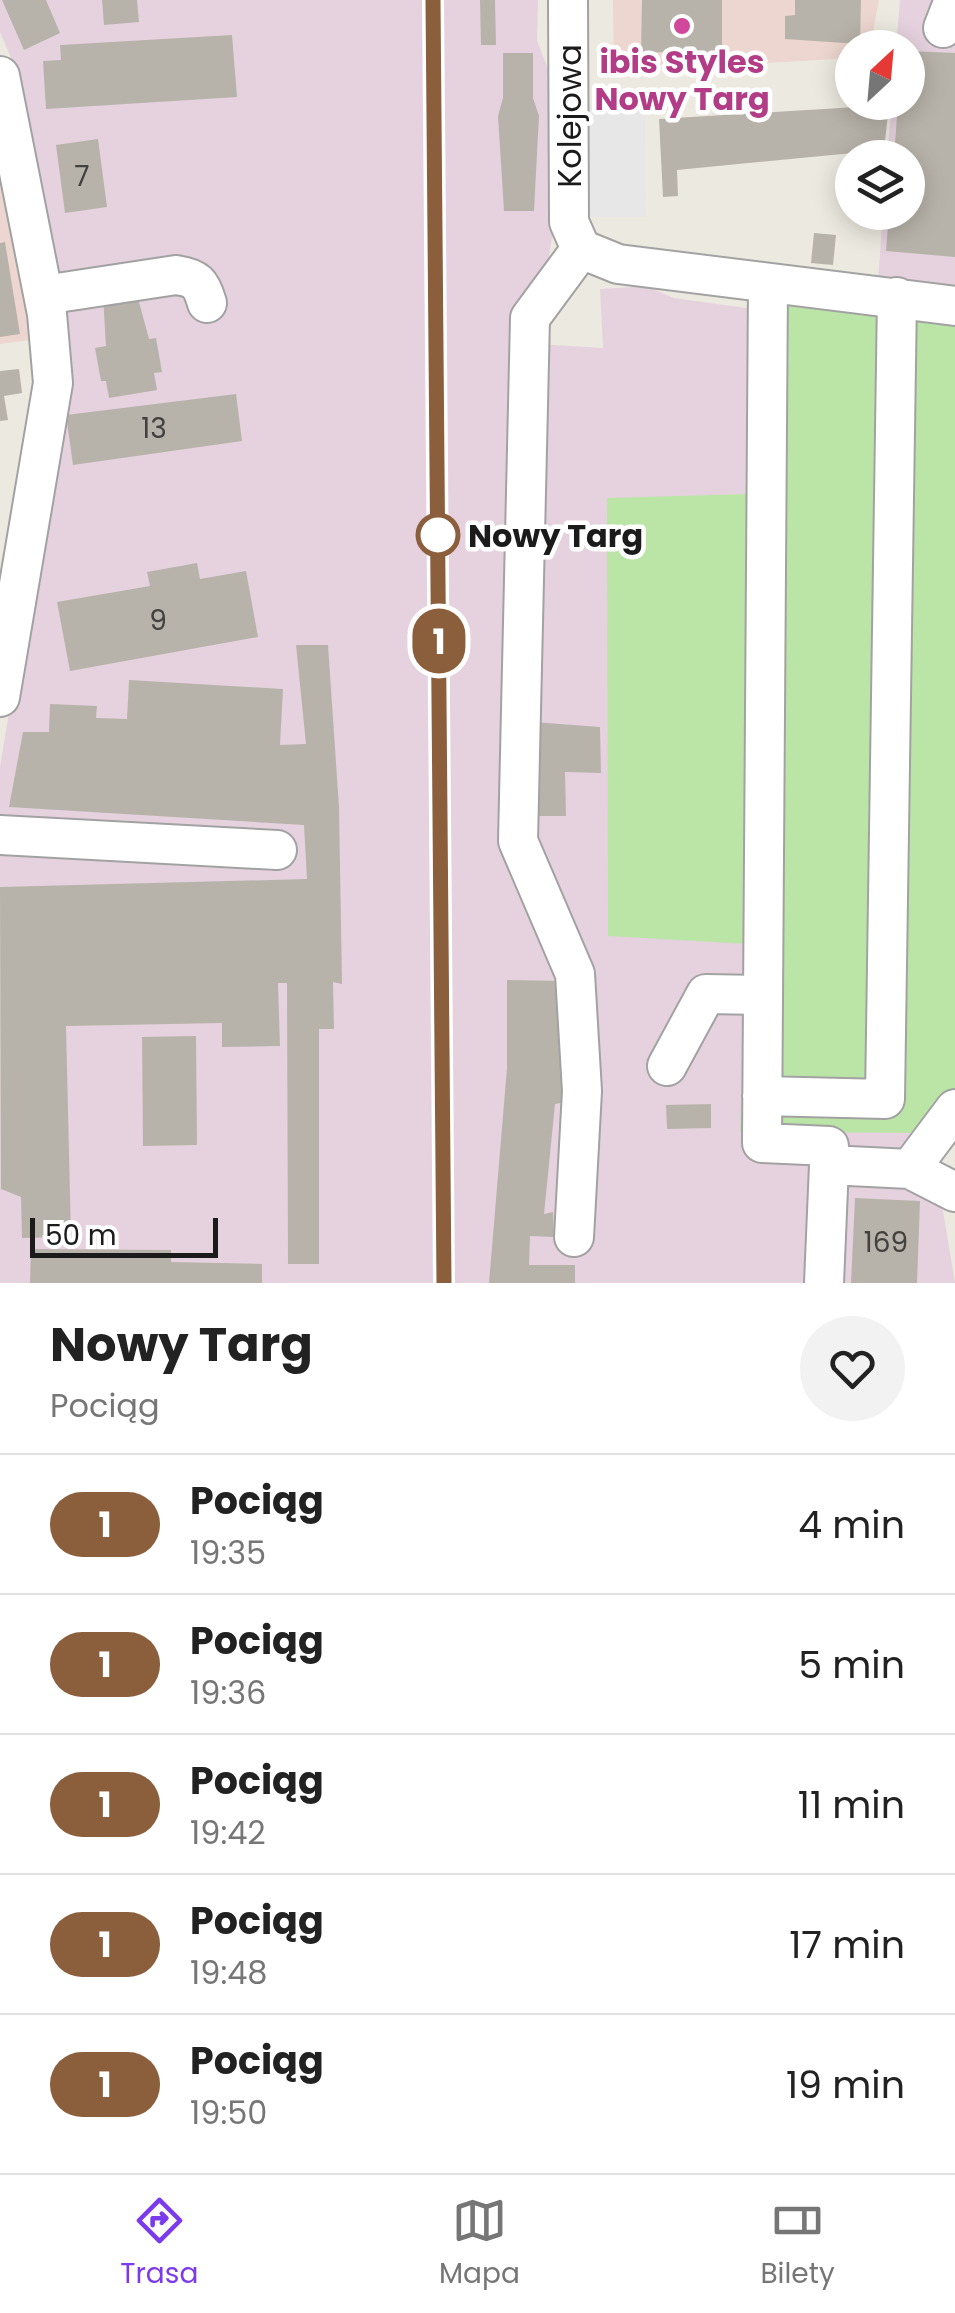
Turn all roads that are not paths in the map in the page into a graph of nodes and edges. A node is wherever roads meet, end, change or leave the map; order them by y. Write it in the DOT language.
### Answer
graph roads {
  1 [pos="568,0"];
  2 [pos="1,85"];
  3 [pos="14,214"];
  4 [pos="582,249"];
  5 [pos="768,283"];
  6 [pos="44,296"];
  7 [pos="897,297"];
  8 [pos="207,303"];
  9 [pos="955,306"];
  10 [pos="0,697"];
  11 [pos="0,834"];
  12 [pos="277,850"];
  13 [pos="761,996"];
  14 [pos="667,1066"];
  15 [pos="762,1096"];
  16 [pos="955,1109"];
  17 [pos="829,1166"];
  18 [pos="910,1169"];
  19 [pos="955,1192"];
  20 [pos="574,1237"];
  21 [pos="824,1283"];
  1 -- 4 [label="street, Kolejowa"];
  2 -- 3 [label="street"];
  3 -- 6 [label="street"];
  4 -- 5 [label="street"];
  4 -- 20 [label="street"];
  5 -- 7 [label="street"];
  5 -- 13 [label="street"];
  6 -- 8 [label="street"];
  6 -- 10 [label="street"];
  7 -- 9 [label="street"];
  7 -- 15 [label="street"];
  11 -- 12 [label="street"];
  13 -- 14 [label="street"];
  13 -- 15 [label="street"];
  15 -- 17 [label="street"];
  16 -- 18 [label="street"];
  17 -- 18 [label="street"];
  17 -- 21 [label="street"];
  18 -- 19 [label="street"];
}
